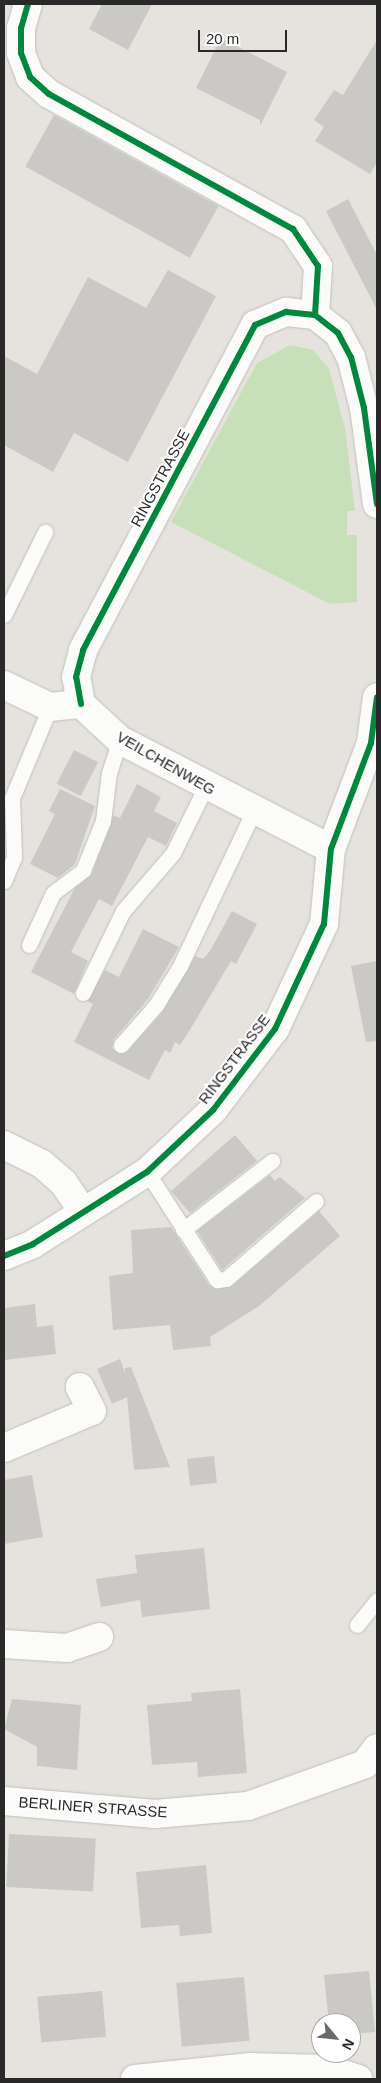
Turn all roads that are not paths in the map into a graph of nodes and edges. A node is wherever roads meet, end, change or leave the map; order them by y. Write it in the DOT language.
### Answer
graph roads {
  1 [pos="28,4"];
  2 [pos="315,315"];
  3 [pos="377,504"];
  4 [pos="45,532"];
  5 [pos="4,615"];
  6 [pos="4,685"];
  7 [pos="377,697"];
  8 [pos="81,704"];
  9 [pos="50,707"];
  10 [pos="120,740"];
  11 [pos="206,786"];
  12 [pos="253,812"];
  13 [pos="331,849"];
  14 [pos="4,881"];
  15 [pos="29,945"];
  16 [pos="83,993"];
  17 [pos="121,1045"];
  18 [pos="4,1145"];
  19 [pos="272,1161"];
  20 [pos="147,1172"];
  21 [pos="316,1201"];
  22 [pos="82,1210"];
  23 [pos="183,1230"];
  24 [pos="4,1256"];
  25 [pos="80,1387"];
  26 [pos="4,1448"];
  27 [pos="377,1600"];
  28 [pos="357,1625"];
  29 [pos="99,1637"];
  30 [pos="4,1644"];
  31 [pos="377,1748"];
  32 [pos="4,1801"];
  33 [pos="134,2079"];
  34 [pos="359,2079"];
  1 -- 2 [label="street"];
  2 -- 3 [label="street"];
  2 -- 8 [label="street, RINGSTRASSE"];
  4 -- 5 [label="lane"];
  6 -- 9 [label="street"];
  7 -- 13 [label="street, RINGSTRASSE"];
  8 -- 9 [label="street"];
  8 -- 10 [label="street, VEILCHENWEG"];
  9 -- 14 [label="lane"];
  10 -- 11 [label="street, VEILCHENWEG"];
  10 -- 15 [label="lane"];
  11 -- 12 [label="street, VEILCHENWEG"];
  11 -- 16 [label="lane"];
  12 -- 13 [label="street, VEILCHENWEG"];
  12 -- 17 [label="lane"];
  13 -- 20 [label="street, RINGSTRASSE"];
  18 -- 22 [label="street"];
  19 -- 23 [label="lane"];
  20 -- 22 [label="street, RINGSTRASSE"];
  20 -- 23 [label="lane"];
  21 -- 23 [label="lane"];
  22 -- 24 [label="street, RINGSTRASSE"];
  25 -- 26 [label="street"];
  27 -- 28 [label="lane"];
  29 -- 30 [label="street"];
  31 -- 32 [label="street, BERLINER STRASSE"];
  33 -- 34 [label="street"];
}
